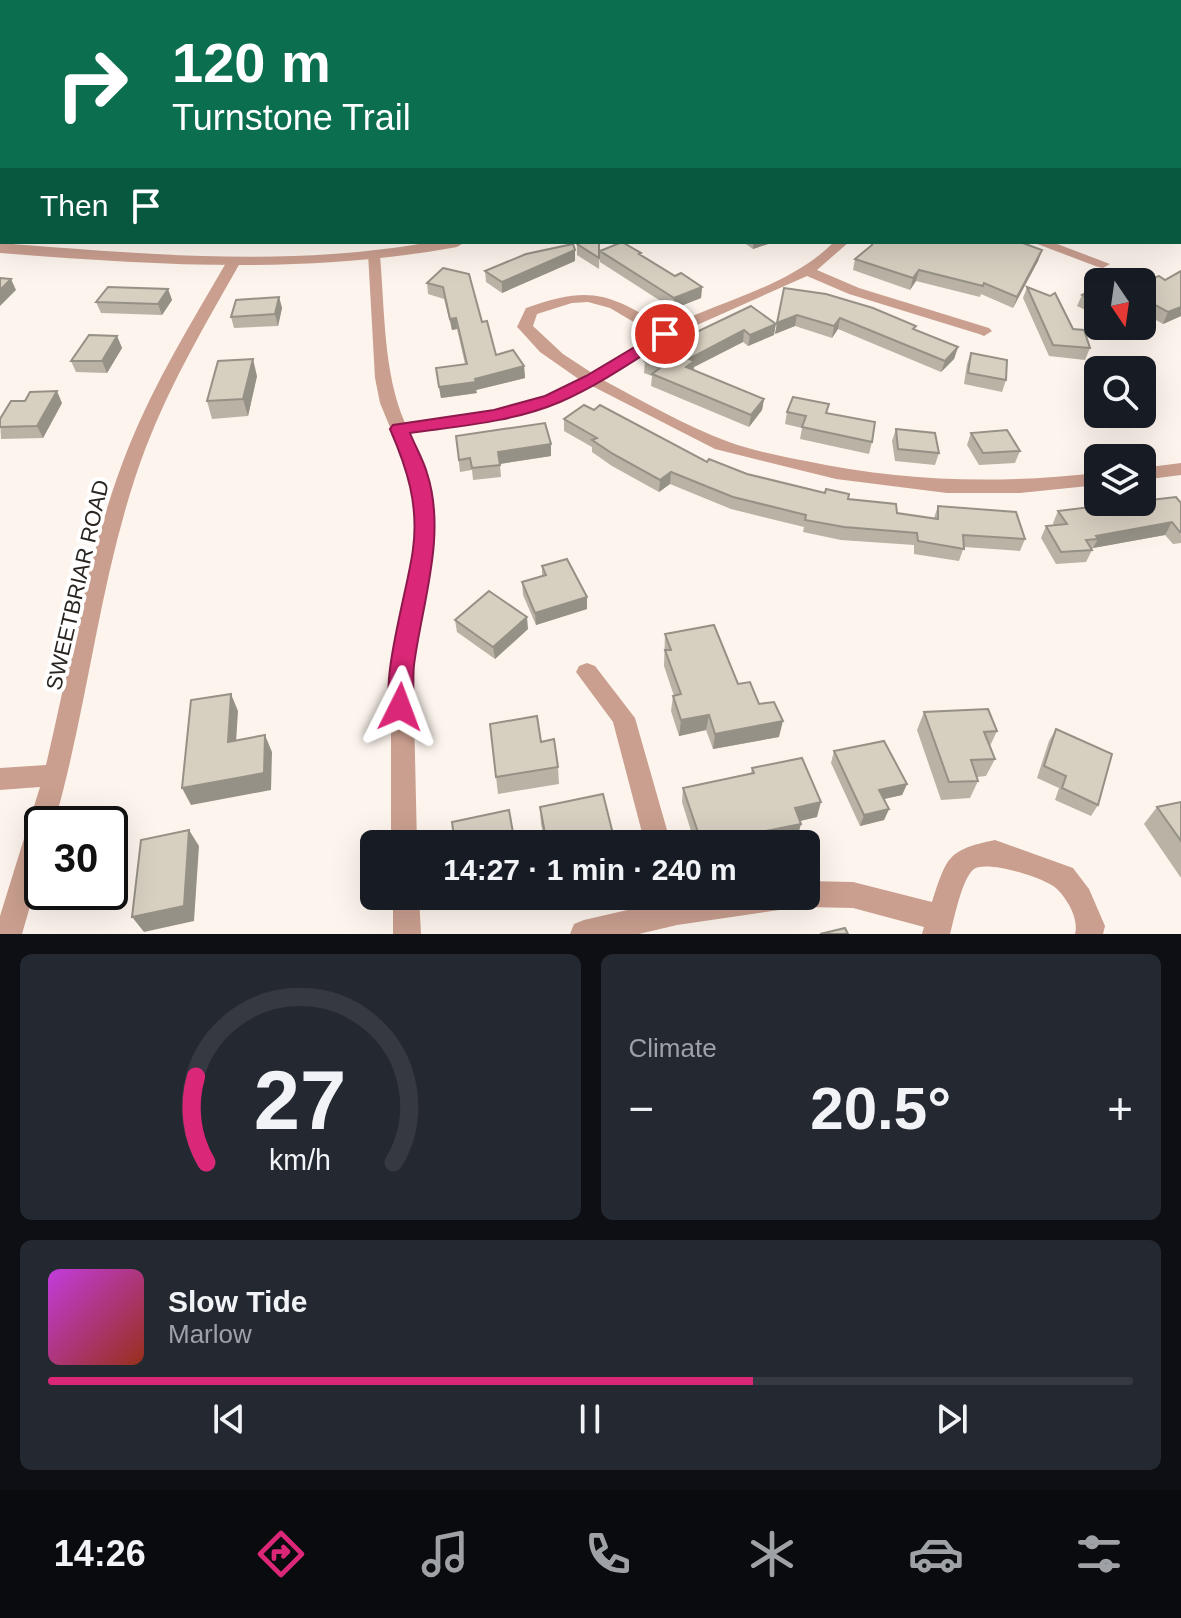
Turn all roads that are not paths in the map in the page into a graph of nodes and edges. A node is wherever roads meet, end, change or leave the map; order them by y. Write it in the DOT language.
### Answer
graph roads {
  1 [pos="445,244"];
  2 [pos="840,244"];
  3 [pos="1045,244"];
  4 [pos="0,248"];
  5 [pos="373,256"];
  6 [pos="233,263"];
  7 [pos="1103,264"];
  8 [pos="807,271"];
  9 [pos="984,331"];
  10 [pos="665,334"];
  11 [pos="592,380"];
  12 [pos="399,429"];
  13 [pos="1181,469"];
  14 [pos="1156,472"];
  15 [pos="1084,481"];
  16 [pos="587,672"];
  17 [pos="56,775"];
  18 [pos="0,779"];
  19 [pos="404,830"];
  20 [pos="654,830"];
  21 [pos="820,894"];
  22 [pos="406,910"];
  23 [pos="654,910"];
  24 [pos="939,926"];
  25 [pos="8,934"];
  26 [pos="407,934"];
  27 [pos="584,934"];
  28 [pos="1089,934"];
  1 -- 5 [label="street"];
  2 -- 8 [label="street"];
  3 -- 7 [label="street"];
  4 -- 6 [label="street"];
  5 -- 6 [label="street"];
  5 -- 12 [label="street"];
  6 -- 17 [label="street, SWEETBRIAR ROAD"];
  8 -- 9 [label="street"];
  8 -- 10 [label="street"];
  10 -- 11 [label="street"];
  10 -- 11 [label="street"];
  11 -- 12 [label="street"];
  11 -- 15 [label="street"];
  12 -- 19 [label="street"];
  13 -- 14 [label="street"];
  16 -- 20 [label="street"];
  17 -- 18 [label="street"];
  17 -- 25 [label="street, SWEETBRIAR ROAD"];
  21 -- 24 [label="street"];
  22 -- 26 [label="street"];
  23 -- 27 [label="street"];
  24 -- 28 [label="street"];
}
